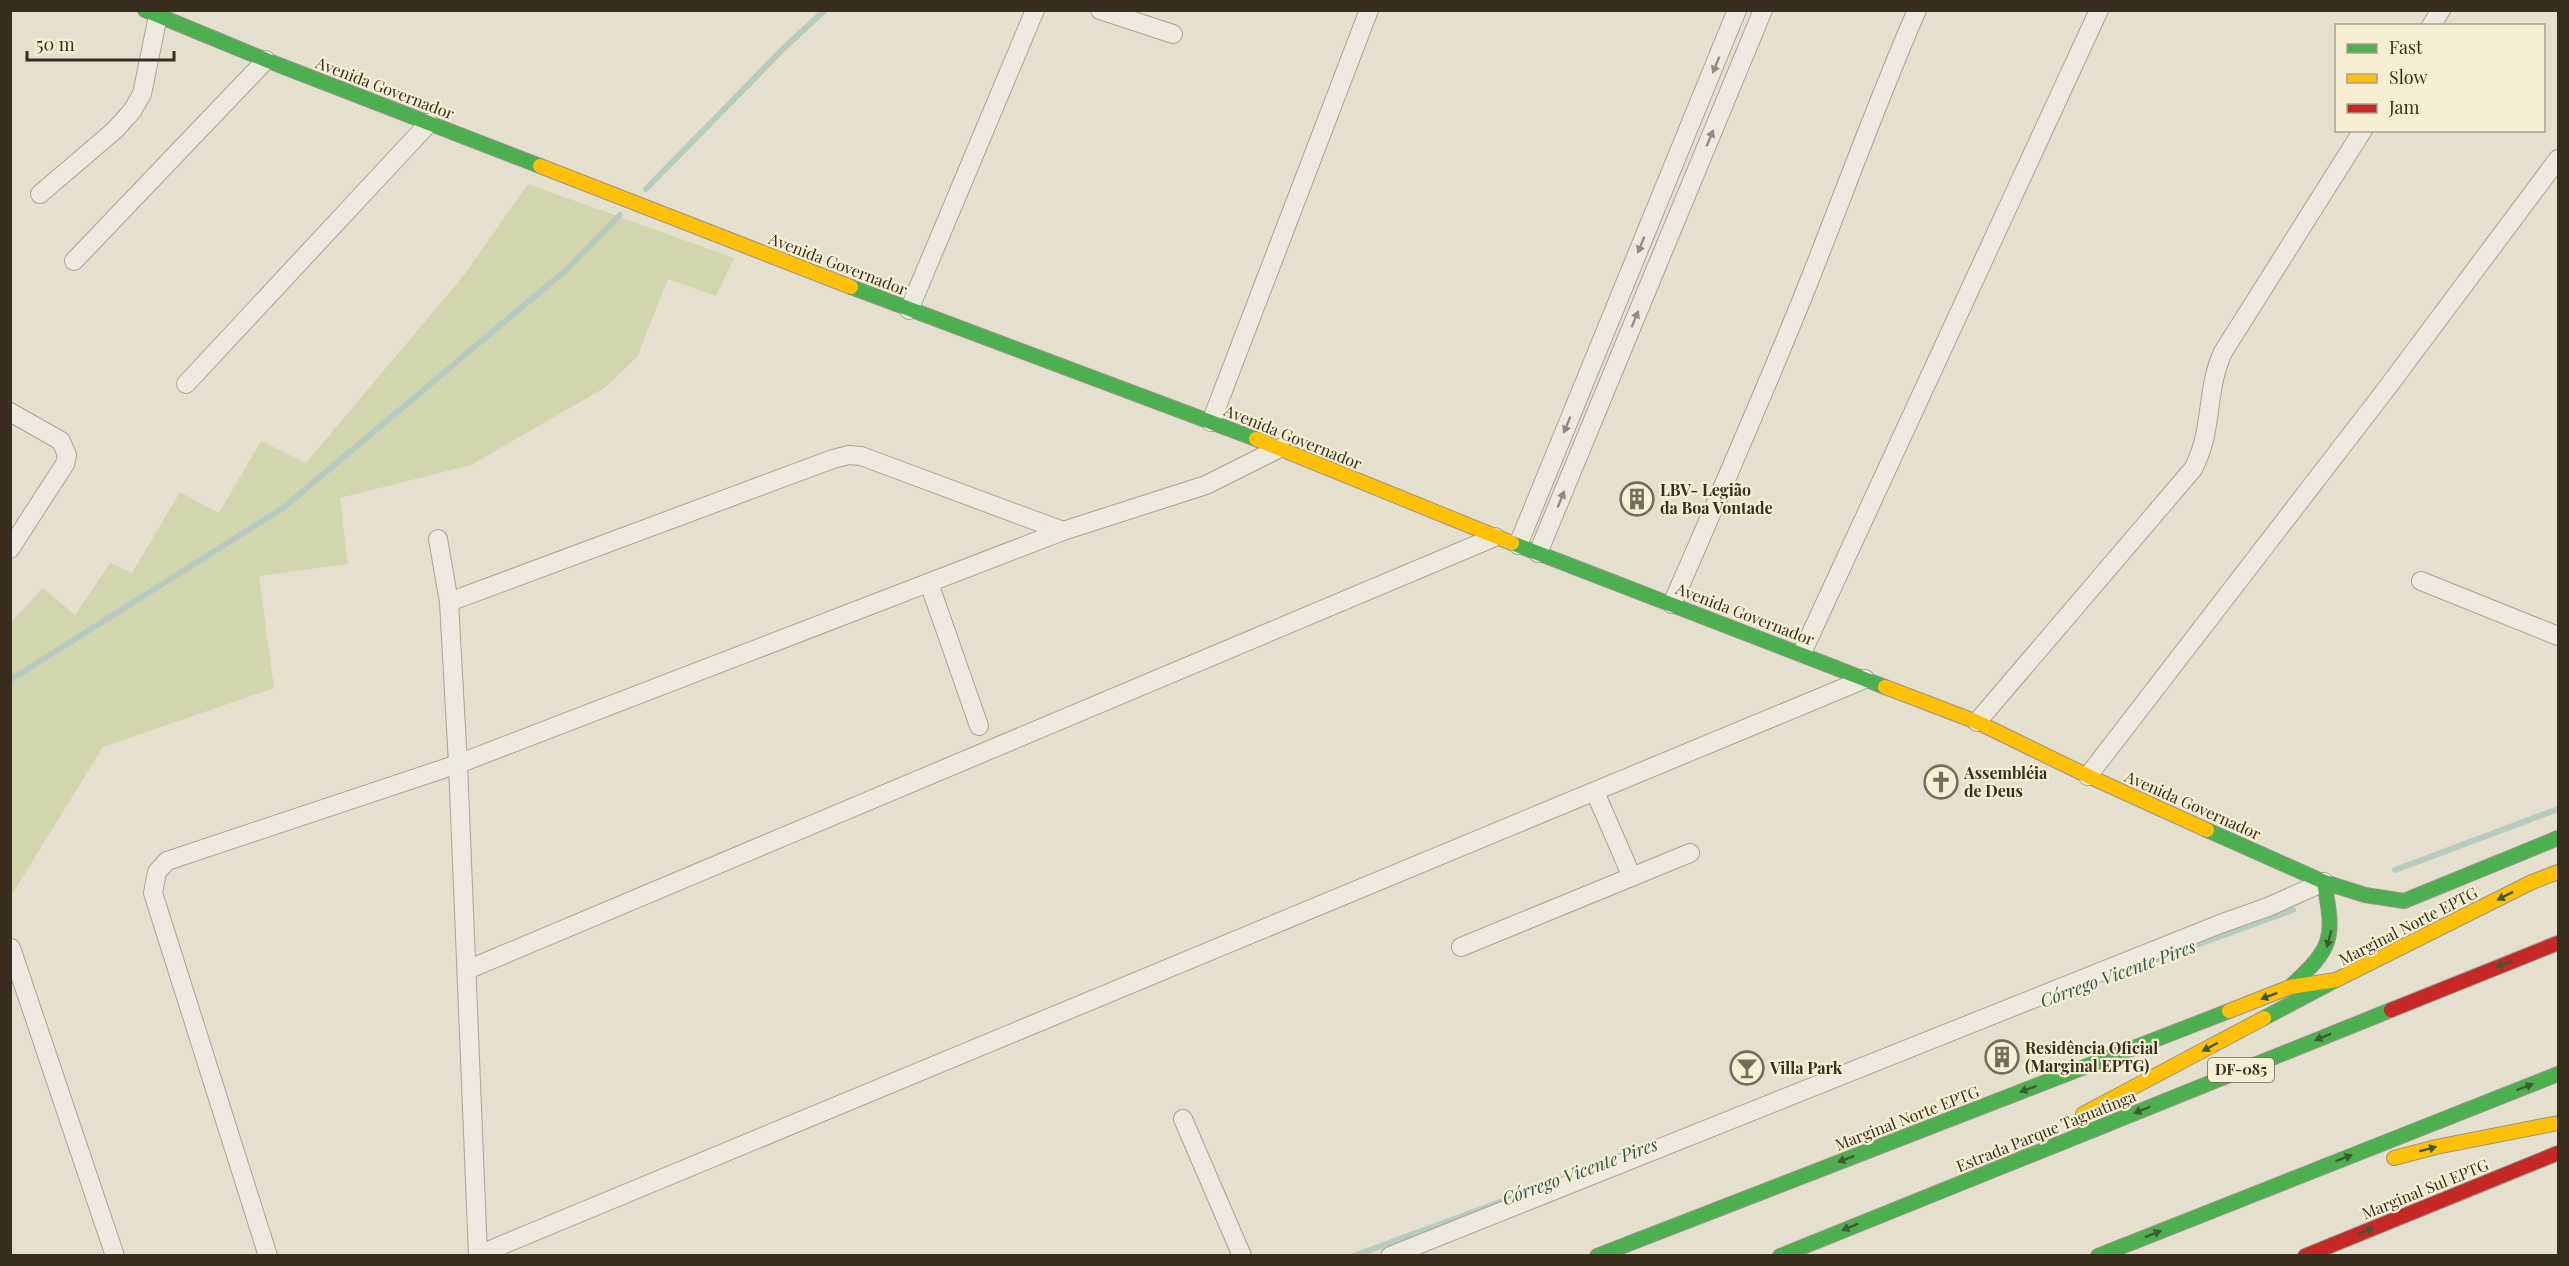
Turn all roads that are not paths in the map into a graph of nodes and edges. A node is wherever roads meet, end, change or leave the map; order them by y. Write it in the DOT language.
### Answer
graph roads {
  1 [pos="1035,10"];
  2 [pos="1100,10"];
  3 [pos="1369,10"];
  4 [pos="1737,10"];
  5 [pos="1763,10"];
  6 [pos="1917,10"];
  7 [pos="2098,10"];
  8 [pos="2441,10"];
  9 [pos="151,13"];
  10 [pos="2432,24"];
  11 [pos="1173,34"];
  12 [pos="266,60"];
  13 [pos="429,123"];
  14 [pos="2363,132"];
  15 [pos="2559,159"];
  16 [pos="40,194"];
  17 [pos="74,261"];
  18 [pos="909,310"];
  19 [pos="186,384"];
  20 [pos="10,412"];
  21 [pos="1211,422"];
  22 [pos="1280,448"];
  23 [pos="1063,531"];
  24 [pos="1495,537"];
  25 [pos="438,539"];
  26 [pos="1518,545"];
  27 [pos="10,549"];
  28 [pos="1538,553"];
  29 [pos="2421,581"];
  30 [pos="929,583"];
  31 [pos="449,602"];
  32 [pos="1672,604"];
  33 [pos="2559,636"];
  34 [pos="1802,653"];
  35 [pos="1865,680"];
  36 [pos="1977,722"];
  37 [pos="979,726"];
  38 [pos="458,764"];
  39 [pos="2088,776"];
  40 [pos="1595,792"];
  41 [pos="2559,838"];
  42 [pos="1690,853"];
  43 [pos="2559,872"];
  44 [pos="1632,877"];
  45 [pos="2324,882"];
  46 [pos="2559,943"];
  47 [pos="1461,947"];
  48 [pos="11,948"];
  49 [pos="467,970"];
  50 [pos="2336,980"];
  51 [pos="2290,987"];
  52 [pos="2559,1074"];
  53 [pos="1184,1119"];
  54 [pos="2072,1120"];
  55 [pos="2559,1123"];
  56 [pos="2040,1136"];
  57 [pos="2559,1153"];
  58 [pos="2379,1163"];
  59 [pos="2356,1169"];
  60 [pos="2270,1187"];
  61 [pos="1924,1198"];
  62 [pos="115,1256"];
  63 [pos="268,1256"];
  64 [pos="1242,1256"];
  65 [pos="1390,1256"];
  66 [pos="1597,1256"];
  67 [pos="1780,1256"];
  68 [pos="2098,1256"];
  69 [pos="2305,1256"];
  1 -- 18 [label="street"];
  2 -- 11 [label="street"];
  3 -- 21 [label="street"];
  4 -- 26 [label="street, one-way"];
  28 -- 5 [label="street, one-way"];
  6 -- 32 [label="street"];
  7 -- 34 [label="street"];
  8 -- 10 [label="street"];
  9 -- 12 [label="main road, Avenida Governador"];
  9 -- 16 [label="street"];
  12 -- 13 [label="main road, Avenida Governador"];
  12 -- 17 [label="street"];
  13 -- 18 [label="main road, Avenida Governador"];
  13 -- 19 [label="street"];
  14 -- 36 [label="street"];
  15 -- 39 [label="street"];
  18 -- 21 [label="main road, Avenida Governador"];
  20 -- 27 [label="street"];
  21 -- 22 [label="main road, Avenida Governador"];
  22 -- 23 [label="street"];
  22 -- 24 [label="main road, Avenida Governador"];
  23 -- 30 [label="street"];
  23 -- 31 [label="street"];
  24 -- 26 [label="main road, Avenida Governador"];
  24 -- 49 [label="street"];
  25 -- 31 [label="street"];
  26 -- 28 [label="main road, Avenida Governador"];
  28 -- 32 [label="main road, Avenida Governador"];
  29 -- 33 [label="street"];
  30 -- 37 [label="street"];
  30 -- 38 [label="street"];
  31 -- 38 [label="street"];
  32 -- 34 [label="main road, Avenida Governador"];
  34 -- 35 [label="main road, Avenida Governador"];
  35 -- 36 [label="main road, Avenida Governador"];
  35 -- 40 [label="street"];
  36 -- 39 [label="main road, Avenida Governador"];
  38 -- 49 [label="street"];
  38 -- 63 [label="street"];
  39 -- 45 [label="main road, Avenida Governador"];
  40 -- 44 [label="street"];
  40 -- 49 [label="street"];
  41 -- 45 [label="main road, Avenida Governador"];
  42 -- 44 [label="street"];
  43 -- 50 [label="main road, Marginal Norte EPTG, one-way"];
  44 -- 47 [label="street"];
  45 -- 51 [label="main road, one-way"];
  45 -- 65 [label="street"];
  46 -- 61 [label="main road, Estrada Parque Taguatinga / DF-085, one-way"];
  48 -- 62 [label="street"];
  50 -- 51 [label="main road, Marginal Norte EPTG"];
  50 -- 54 [label="main road, one-way"];
  51 -- 66 [label="main road, Marginal Norte EPTG, one-way"];
  60 -- 52 [label="main road, one-way"];
  53 -- 64 [label="street"];
  58 -- 55 [label="main road, one-way"];
  56 -- 61 [label="main road"];
  69 -- 57 [label="main road, Marginal Sul EPTG, one-way"];
  59 -- 60 [label="main road"];
  68 -- 60 [label="main road, one-way"];
  61 -- 67 [label="main road, Estrada Parque Taguatinga / DF-085, one-way"];
}
